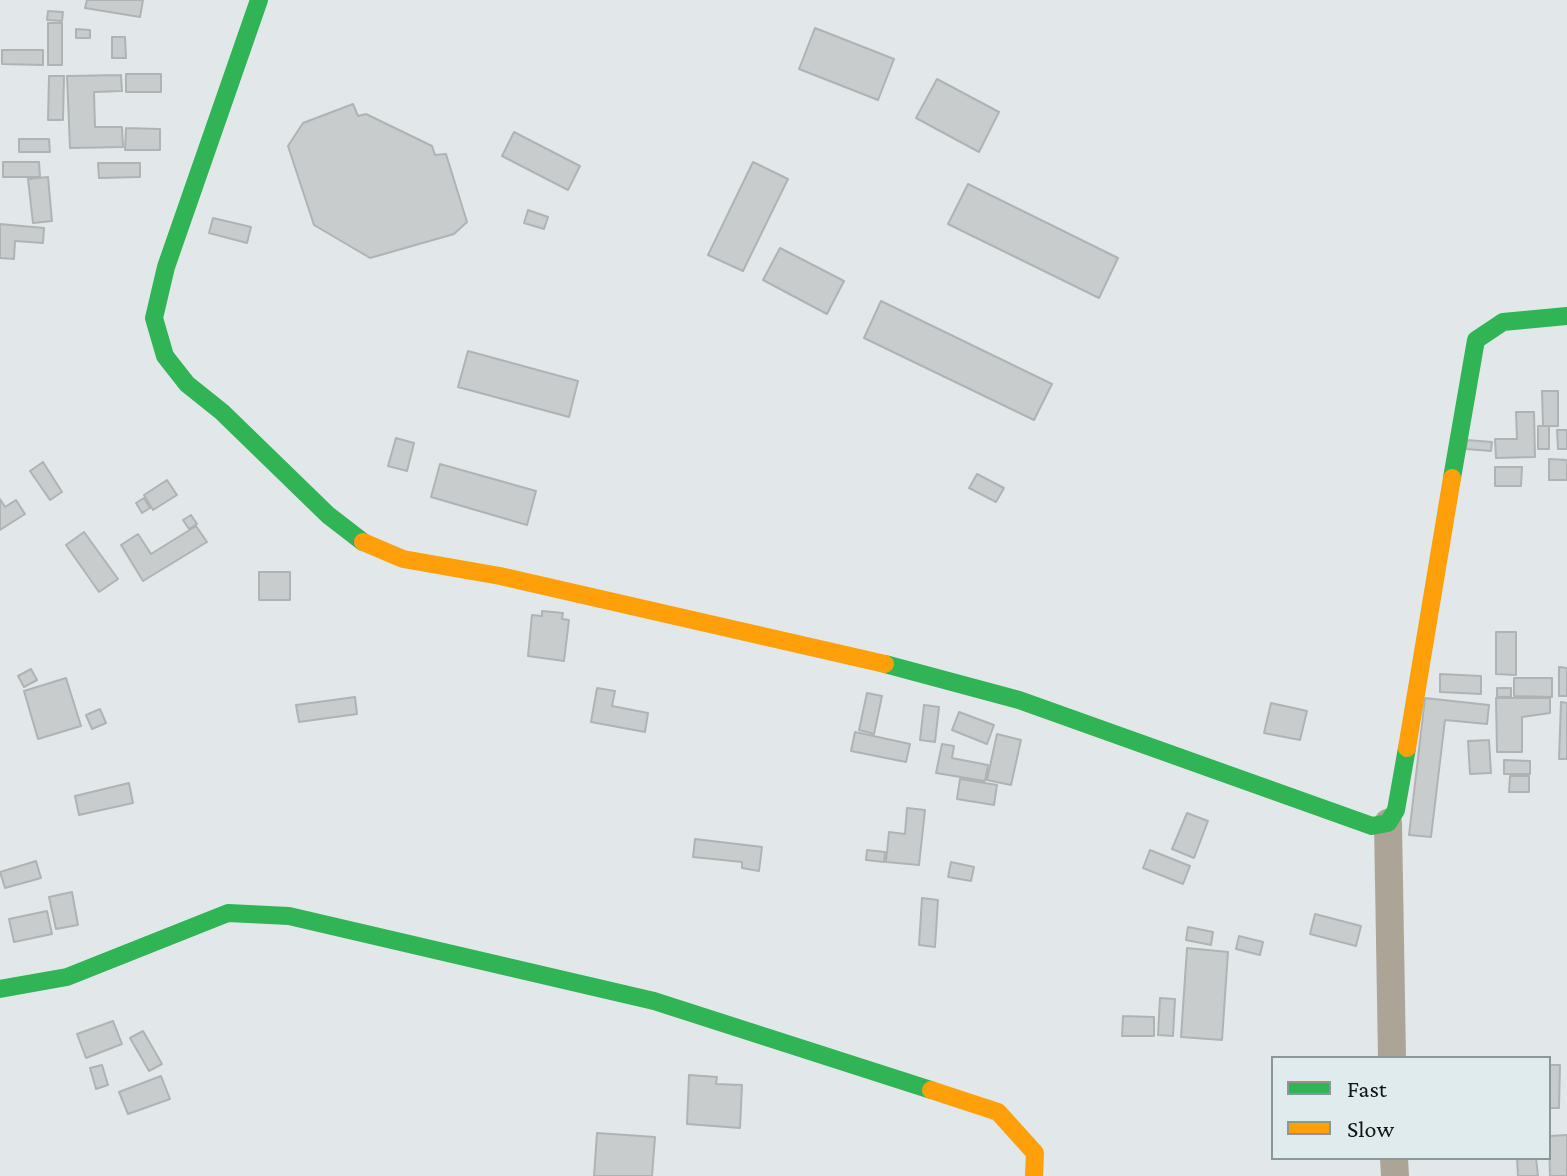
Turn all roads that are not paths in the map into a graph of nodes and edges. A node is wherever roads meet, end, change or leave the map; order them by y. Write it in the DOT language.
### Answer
graph roads {
  1 [pos="259,0"];
  2 [pos="1567,316"];
  3 [pos="1388,823"];
  4 [pos="0,989"];
  5 [pos="1392,1056"];
  6 [pos="1034,1176"];
  1 -- 3 [label="street"];
  2 -- 3 [label="street"];
  3 -- 5 [label="street"];
  4 -- 6 [label="street"];
}
